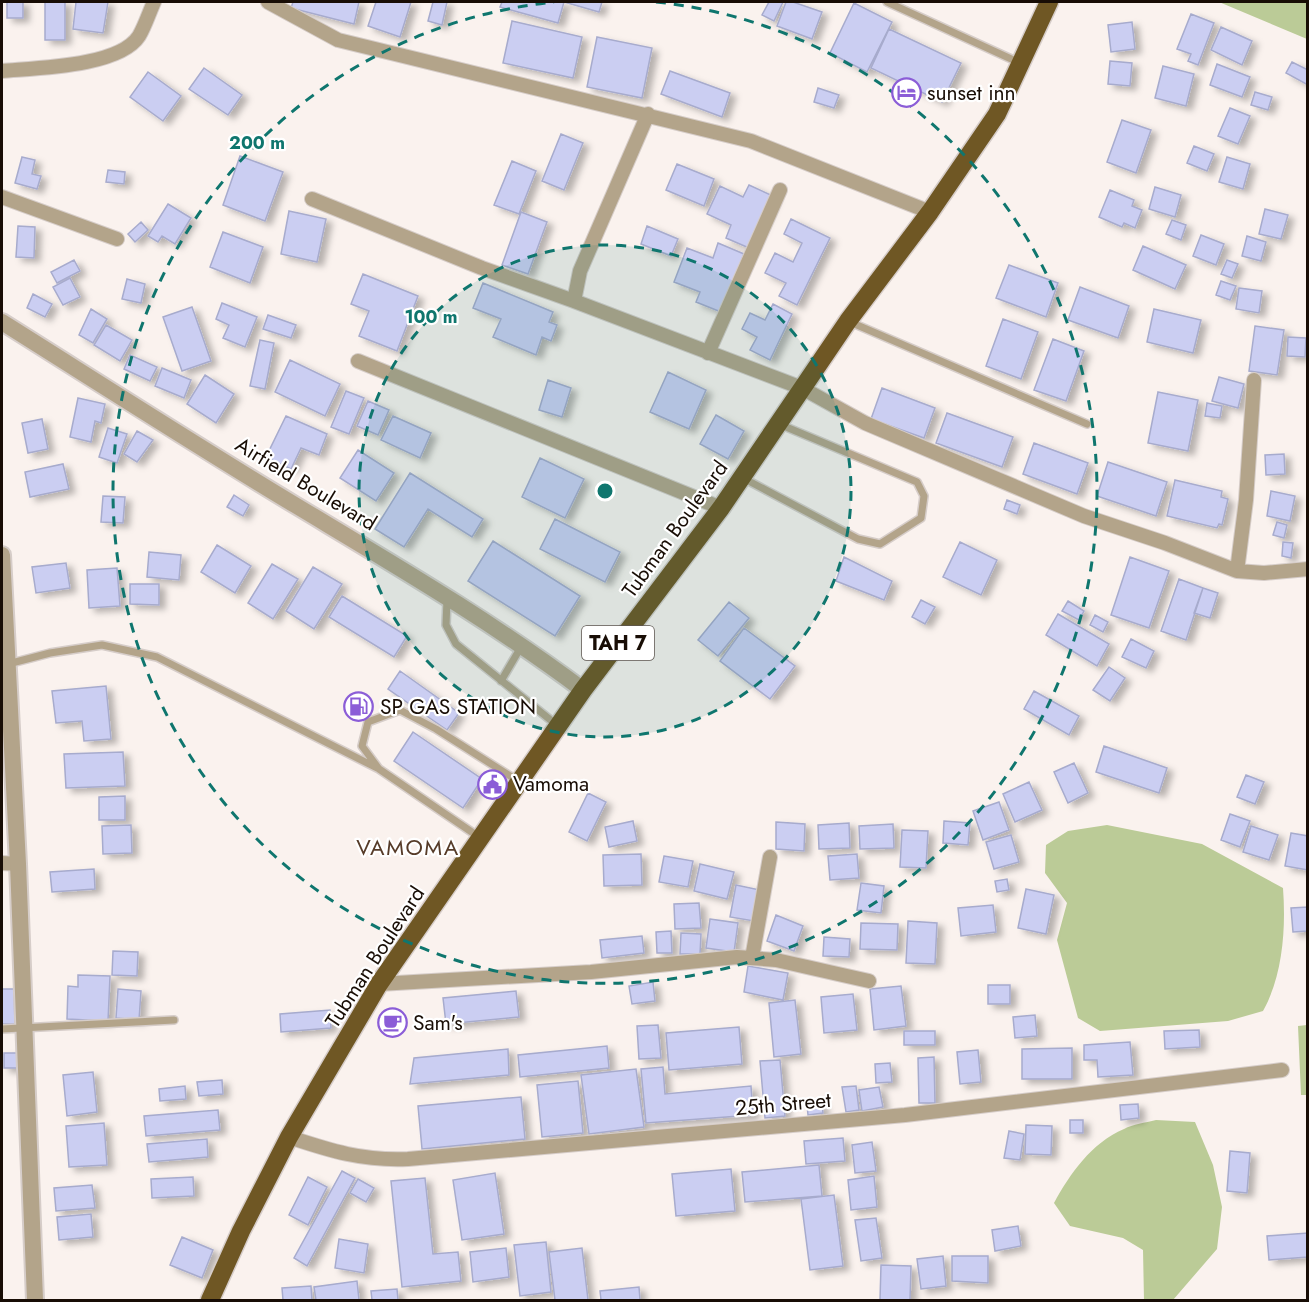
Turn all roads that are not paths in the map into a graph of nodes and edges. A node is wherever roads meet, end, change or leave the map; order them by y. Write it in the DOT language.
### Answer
graph roads {
  1 [pos="154,2"];
  2 [pos="268,2"];
  3 [pos="887,2"];
  4 [pos="1049,2"];
  5 [pos="1020,63"];
  6 [pos="2,71"];
  7 [pos="648,114"];
  8 [pos="780,190"];
  9 [pos="2,197"];
  10 [pos="312,199"];
  11 [pos="930,212"];
  12 [pos="117,239"];
  13 [pos="574,301"];
  14 [pos="848,321"];
  15 [pos="2,322"];
  16 [pos="708,352"];
  17 [pos="358,361"];
  18 [pos="1254,380"];
  19 [pos="802,388"];
  20 [pos="1087,423"];
  21 [pos="779,424"];
  22 [pos="741,477"];
  23 [pos="721,508"];
  24 [pos="2,555"];
  25 [pos="1308,569"];
  26 [pos="1237,571"];
  27 [pos="447,596"];
  28 [pos="522,644"];
  29 [pos="8,664"];
  30 [pos="501,681"];
  31 [pos="583,690"];
  32 [pos="558,726"];
  33 [pos="379,769"];
  34 [pos="520,782"];
  35 [pos="481,839"];
  36 [pos="770,857"];
  37 [pos="10,864"];
  38 [pos="752,958"];
  39 [pos="869,981"];
  40 [pos="380,984"];
  41 [pos="174,1020"];
  42 [pos="24,1027"];
  43 [pos="2,1029"];
  44 [pos="1282,1070"];
  45 [pos="289,1137"];
  46 [pos="35,1300"];
  47 [pos="210,1300"];
  1 -- 6 [label="street"];
  2 -- 7 [label="street"];
  3 -- 5 [label="lane"];
  4 -- 5 [label="highway, Tubman Boulevard / TAH 7"];
  5 -- 11 [label="highway, Tubman Boulevard / TAH 7"];
  7 -- 11 [label="street"];
  7 -- 13 [label="street"];
  8 -- 16 [label="street"];
  9 -- 12 [label="street"];
  10 -- 13 [label="street"];
  11 -- 14 [label="highway, Tubman Boulevard / TAH 7"];
  13 -- 16 [label="street"];
  14 -- 19 [label="highway, Tubman Boulevard / TAH 7"];
  14 -- 20 [label="lane"];
  15 -- 27 [label="street, Airfield Boulevard"];
  16 -- 19 [label="street"];
  17 -- 23 [label="street"];
  18 -- 26 [label="street"];
  19 -- 21 [label="highway, Tubman Boulevard / TAH 7"];
  19 -- 26 [label="street"];
  21 -- 22 [label="highway, Tubman Boulevard / TAH 7"];
  21 -- 22 [label="lane"];
  22 -- 23 [label="highway, Tubman Boulevard / TAH 7"];
  23 -- 31 [label="highway, Tubman Boulevard / TAH 7"];
  24 -- 29 [label="street"];
  25 -- 26 [label="street"];
  27 -- 28 [label="street, Airfield Boulevard"];
  27 -- 30 [label="lane"];
  28 -- 30 [label="lane"];
  28 -- 31 [label="street, Airfield Boulevard"];
  29 -- 33 [label="lane"];
  29 -- 37 [label="street"];
  30 -- 32 [label="lane"];
  31 -- 32 [label="highway, Tubman Boulevard / TAH 7"];
  32 -- 34 [label="highway, Tubman Boulevard / TAH 7"];
  33 -- 34 [label="lane"];
  33 -- 35 [label="lane"];
  34 -- 35 [label="highway, Tubman Boulevard / TAH 7"];
  35 -- 40 [label="highway, Tubman Boulevard / TAH 7"];
  36 -- 38 [label="street"];
  37 -- 42 [label="street"];
  38 -- 39 [label="street"];
  38 -- 40 [label="street"];
  40 -- 45 [label="highway, Tubman Boulevard / TAH 7"];
  41 -- 42 [label="lane"];
  42 -- 43 [label="lane"];
  42 -- 46 [label="street"];
  44 -- 45 [label="street, 25th Street"];
  45 -- 47 [label="highway, Tubman Boulevard / TAH 7"];
}
